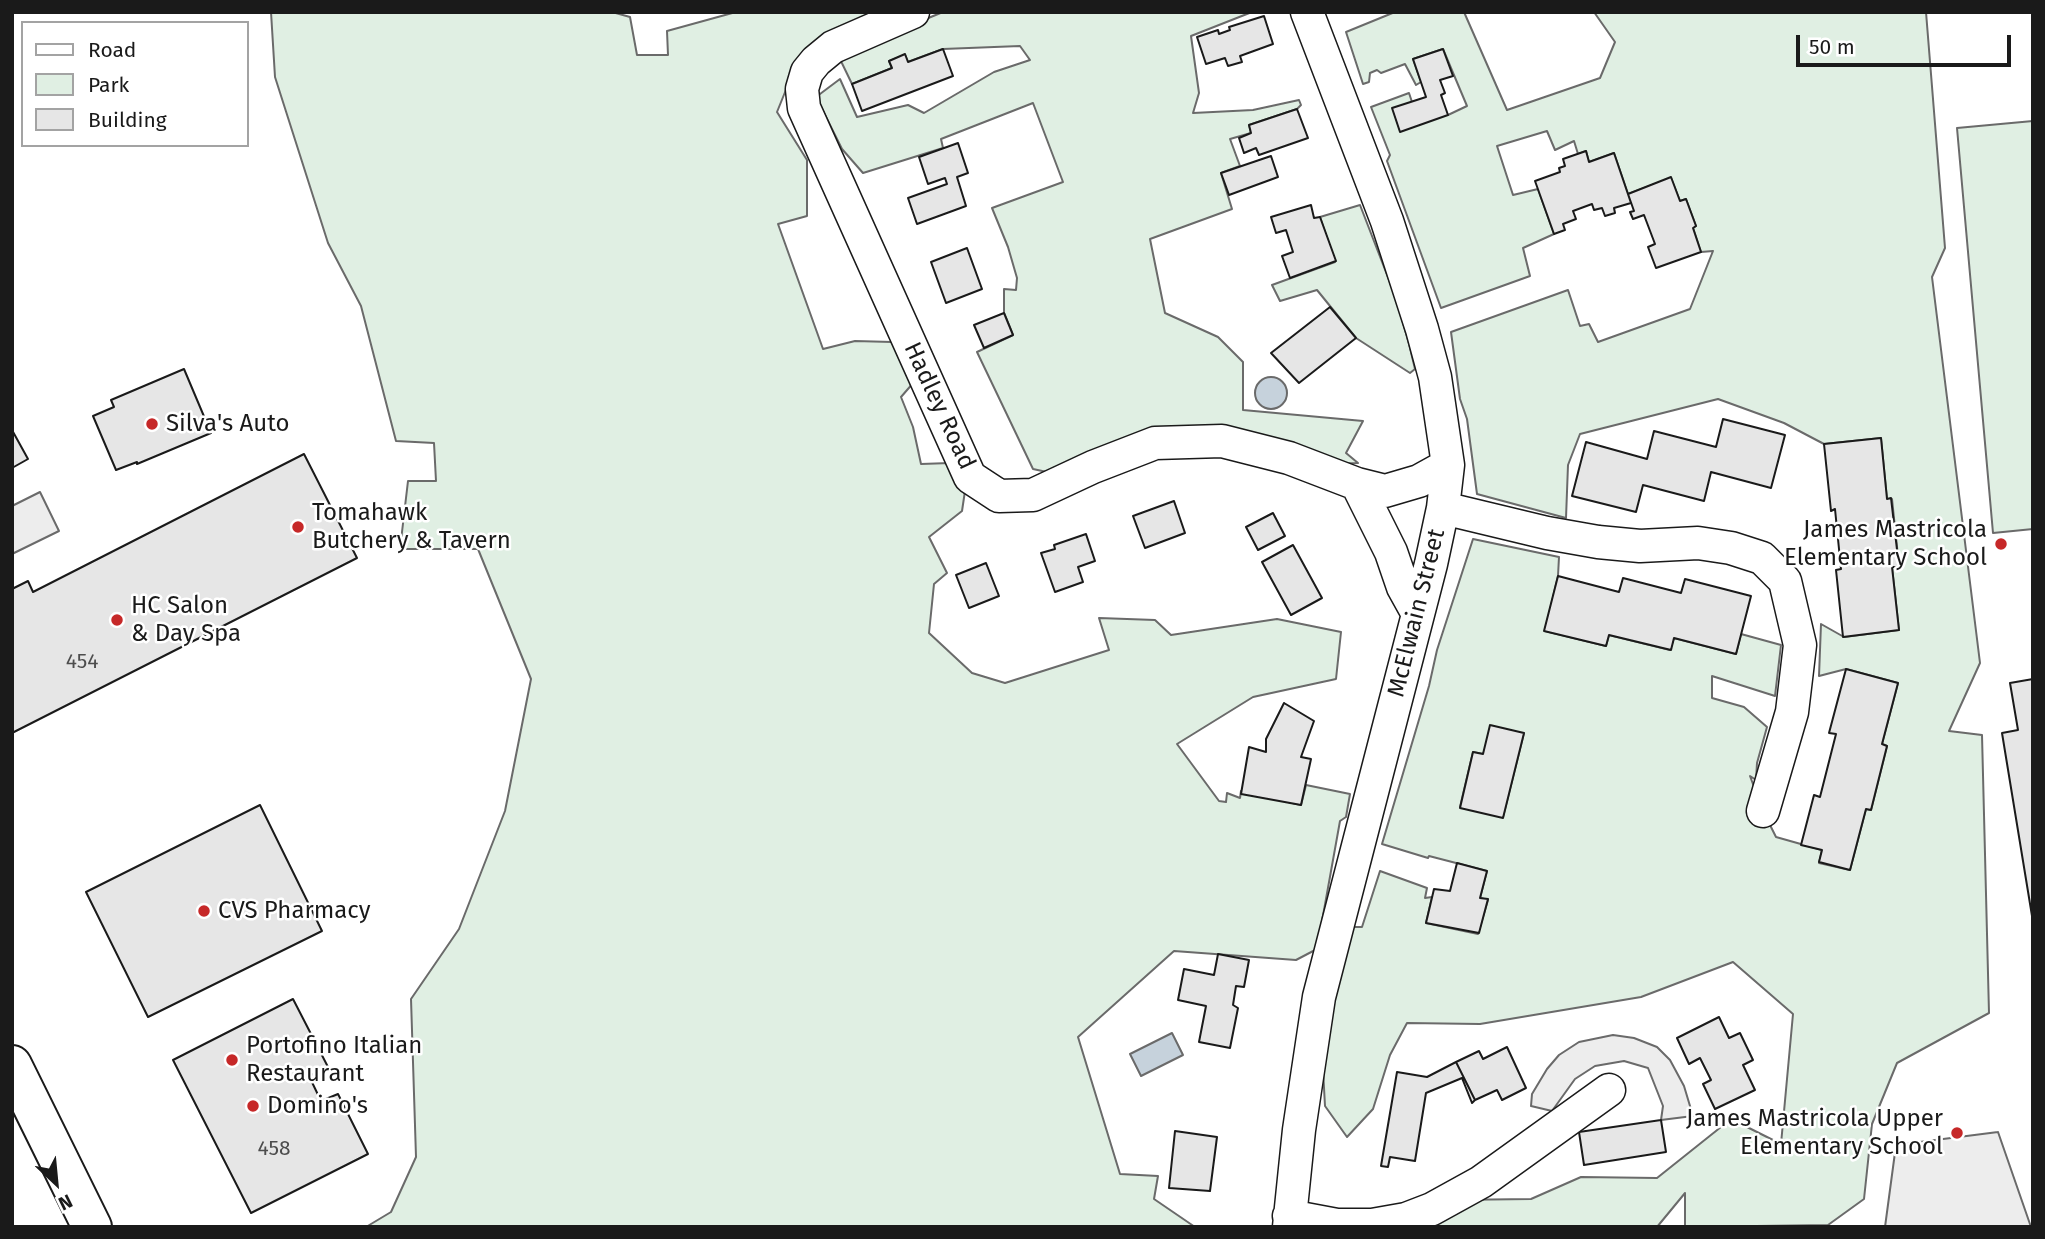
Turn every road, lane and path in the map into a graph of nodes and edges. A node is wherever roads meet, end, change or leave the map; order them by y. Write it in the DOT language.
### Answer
graph roads {
  1 [pos="913,12"];
  2 [pos="1307,12"];
  3 [pos="1448,465"];
  4 [pos="1357,484"];
  5 [pos="1443,508"];
  6 [pos="1418,614"];
  7 [pos="1763,811"];
  8 [pos="12,1065"];
  9 [pos="1609,1090"];
  10 [pos="1289,1222"];
  11 [pos="92,1227"];
  1 -- 4 [label="street, Hadley Road"];
  2 -- 3 [label="street, McElwain Street"];
  3 -- 4 [label="street, Hadley Road"];
  3 -- 5 [label="street, McElwain Street"];
  4 -- 6 [label="street"];
  5 -- 6 [label="street, McElwain Street"];
  5 -- 7 [label="street"];
  6 -- 10 [label="street, McElwain Street"];
  8 -- 11 [label="main road"];
  9 -- 10 [label="street"];
}
